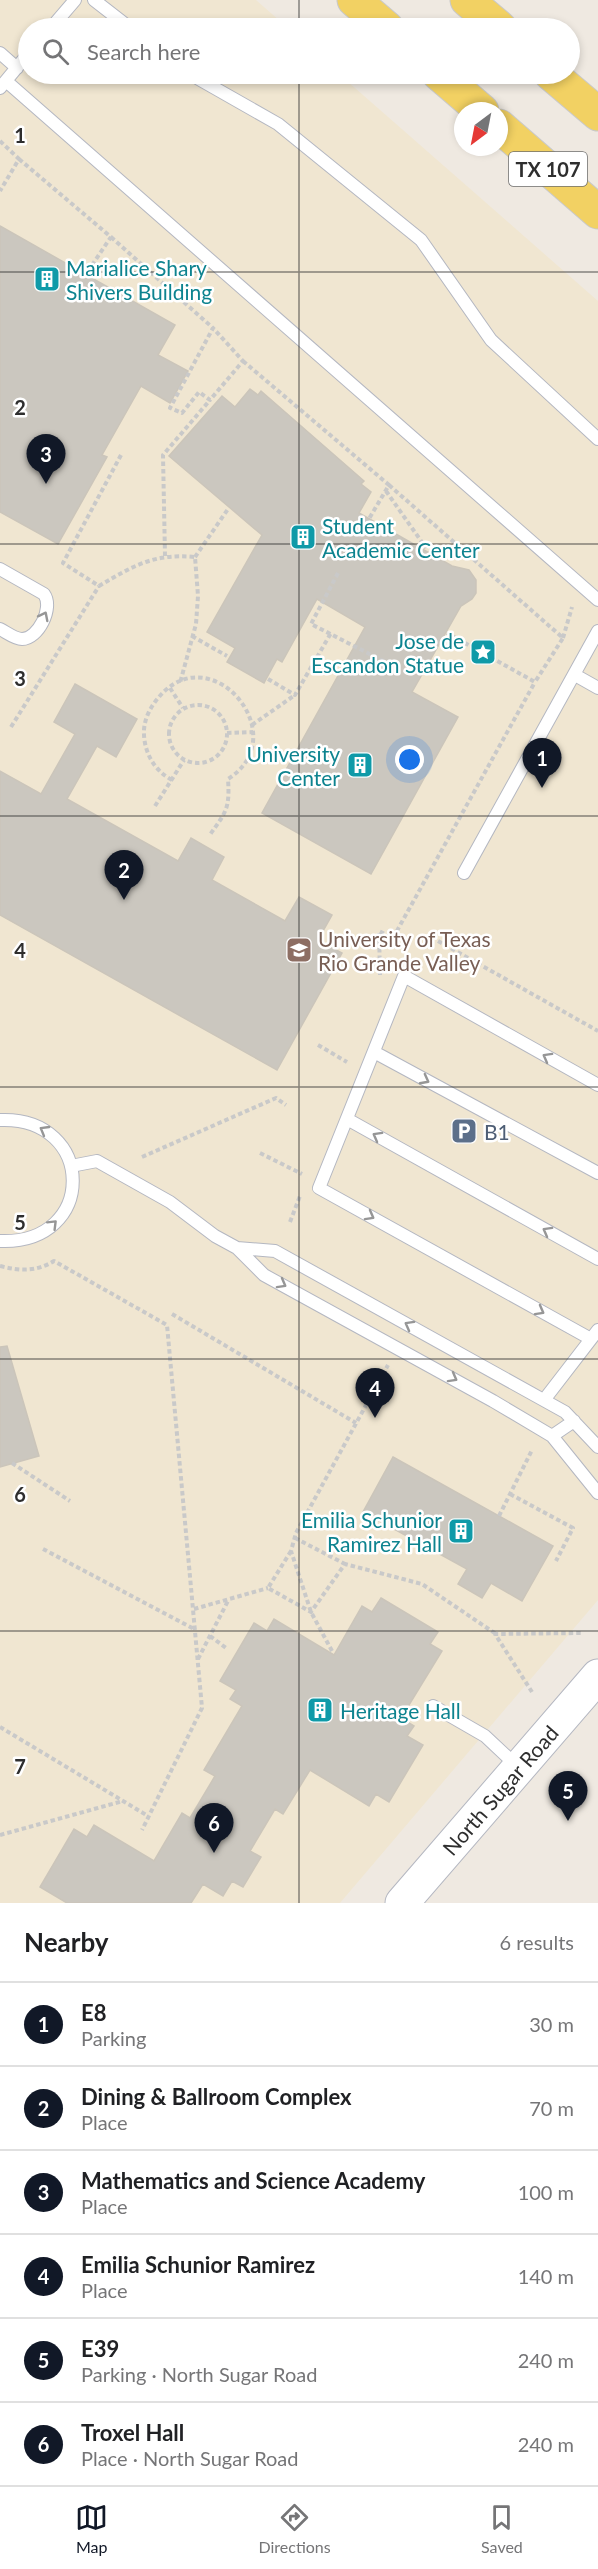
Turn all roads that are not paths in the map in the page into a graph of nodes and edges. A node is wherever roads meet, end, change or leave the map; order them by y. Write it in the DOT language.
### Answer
graph roads {
  1 [pos="75,0"];
  2 [pos="94,0"];
  3 [pos="354,0"];
  4 [pos="467,0"];
  5 [pos="60,18"];
  6 [pos="117,18"];
  7 [pos="375,18"];
  8 [pos="488,18"];
  9 [pos="0,53"];
  10 [pos="17,68"];
  11 [pos="3,84"];
  12 [pos="208,84"];
  13 [pos="451,84"];
  14 [pos="563,84"];
  15 [pos="472,102"];
  16 [pos="598,114"];
  17 [pos="508,134"];
  18 [pos="598,212"];
  19 [pos="598,439"];
  20 [pos="0,570"];
  21 [pos="598,600"];
  22 [pos="0,629"];
  23 [pos="598,632"];
  24 [pos="575,675"];
  25 [pos="598,688"];
  26 [pos="464,873"];
  27 [pos="374,1052"];
  28 [pos="598,1085"];
  29 [pos="347,1119"];
  30 [pos="0,1120"];
  31 [pos="71,1166"];
  32 [pos="598,1173"];
  33 [pos="0,1241"];
  34 [pos="237,1248"];
  35 [pos="598,1259"];
  36 [pos="594,1335"];
  37 [pos="544,1400"];
  38 [pos="574,1421"];
  39 [pos="552,1436"];
  40 [pos="598,1447"];
  41 [pos="598,1493"];
  42 [pos="598,1676"];
  43 [pos="433,1706"];
  44 [pos="519,1768"];
  45 [pos="402,1903"];
  1 -- 5 [label="lane"];
  2 -- 6 [label="lane"];
  3 -- 7 [label="main road"];
  4 -- 8 [label="main road"];
  9 -- 10 [label="lane"];
  10 -- 11 [label="lane"];
  11 -- 21 [label="lane"];
  12 -- 19 [label="lane"];
  13 -- 15 [label="main road"];
  14 -- 16 [label="main road"];
  17 -- 18 [label="main road, TX 107"];
  22 -- 20 [label="lane, one-way"];
  23 -- 24 [label="lane"];
  24 -- 25 [label="lane"];
  24 -- 26 [label="lane"];
  28 -- 27 [label="lane, one-way"];
  27 -- 29 [label="lane"];
  27 -- 32 [label="lane, one-way"];
  35 -- 29 [label="lane, one-way"];
  29 -- 36 [label="lane, one-way"];
  31 -- 30 [label="lane, one-way"];
  33 -- 31 [label="lane, one-way"];
  31 -- 34 [label="lane"];
  37 -- 34 [label="lane, one-way"];
  34 -- 39 [label="lane, one-way"];
  36 -- 37 [label="lane"];
  37 -- 38 [label="lane"];
  38 -- 39 [label="lane"];
  38 -- 40 [label="lane"];
  39 -- 41 [label="lane"];
  42 -- 44 [label="street, North Sugar Road"];
  43 -- 44 [label="lane"];
  44 -- 45 [label="street, North Sugar Road"];
}
